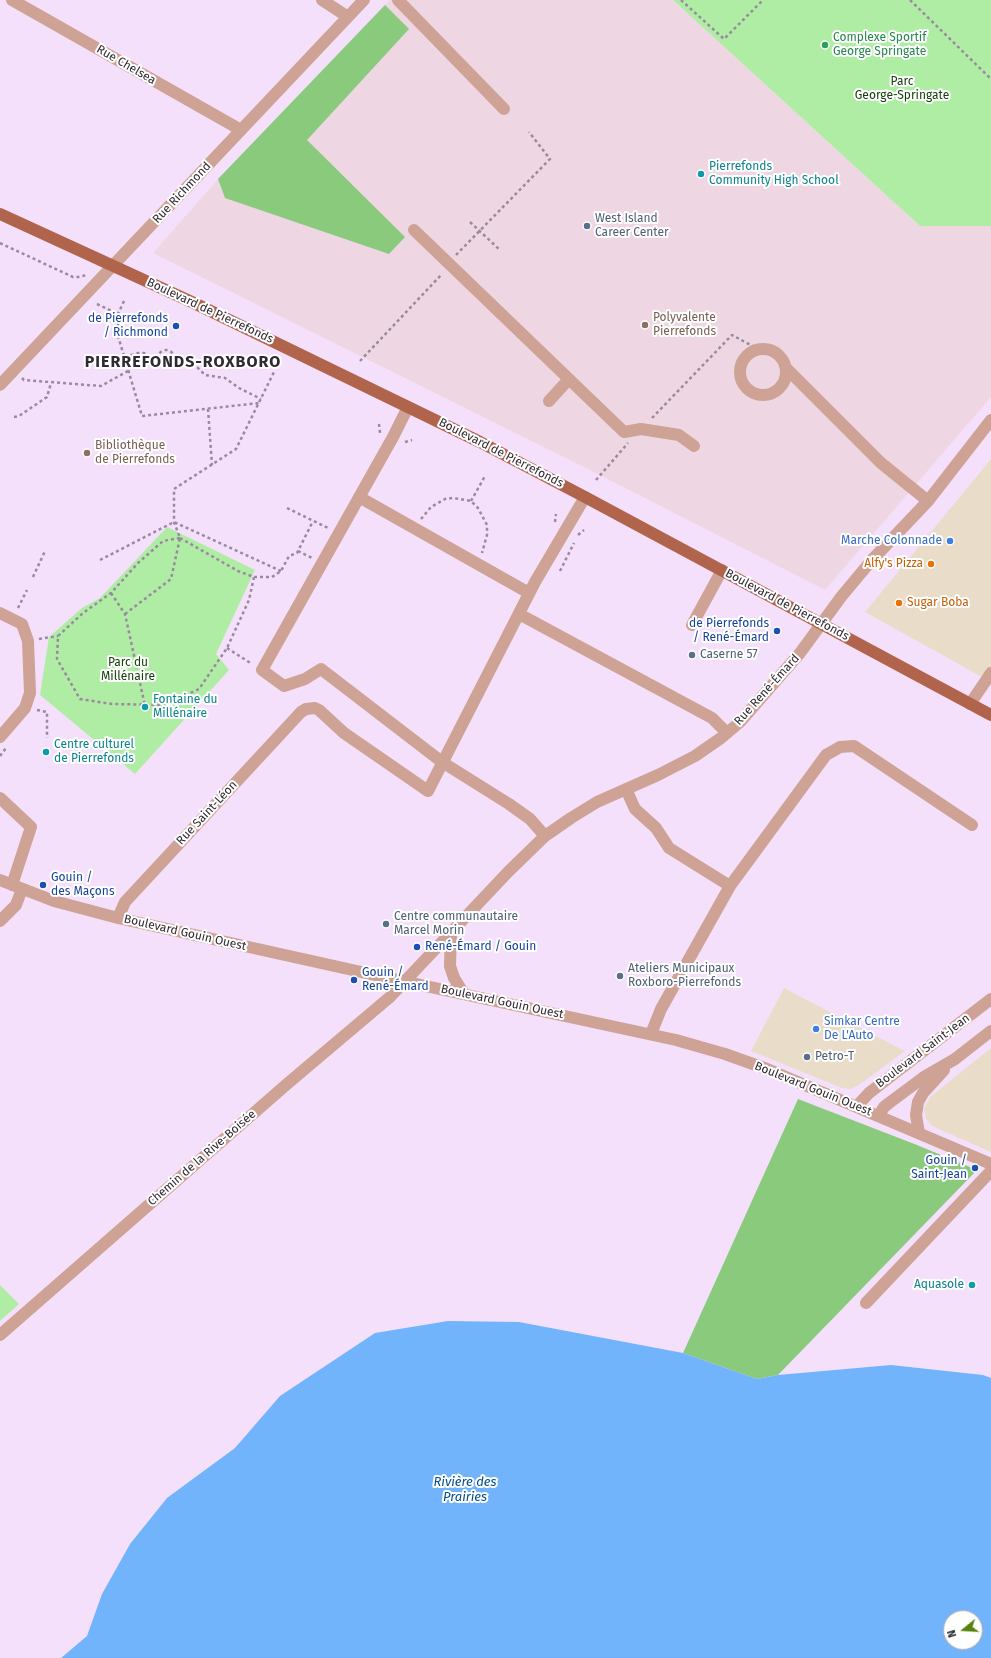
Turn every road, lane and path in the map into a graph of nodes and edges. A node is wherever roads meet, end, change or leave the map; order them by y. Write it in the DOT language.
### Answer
graph roads {
  1 [pos="12,0"];
  2 [pos="322,0"];
  3 [pos="364,0"];
  4 [pos="398,0"];
  5 [pos="681,0"];
  6 [pos="763,0"];
  7 [pos="910,0"];
  8 [pos="348,17"];
  9 [pos="991,79"];
  10 [pos="504,109"];
  11 [pos="240,130"];
  12 [pos="530,132"];
  13 [pos="0,214"];
  14 [pos="470,222"];
  15 [pos="414,230"];
  16 [pos="480,230"];
  17 [pos="0,243"];
  18 [pos="500,250"];
  19 [pos="453,258"];
  20 [pos="114,266"];
  21 [pos="444,272"];
  22 [pos="78,278"];
  23 [pos="124,301"];
  24 [pos="97,304"];
  25 [pos="118,314"];
  26 [pos="758,349"];
  27 [pos="124,357"];
  28 [pos="173,357"];
  29 [pos="360,361"];
  30 [pos="187,364"];
  31 [pos="164,366"];
  32 [pos="786,368"];
  33 [pos="128,371"];
  34 [pos="274,372"];
  35 [pos="569,379"];
  36 [pos="24,380"];
  37 [pos="51,382"];
  38 [pos="0,385"];
  39 [pos="261,399"];
  40 [pos="549,401"];
  41 [pos="259,403"];
  42 [pos="408,407"];
  43 [pos="208,409"];
  44 [pos="14,417"];
  45 [pos="991,420"];
  46 [pos="641,429"];
  47 [pos="412,440"];
  48 [pos="402,444"];
  49 [pos="694,446"];
  50 [pos="212,466"];
  51 [pos="485,476"];
  52 [pos="596,480"];
  53 [pos="585,496"];
  54 [pos="359,497"];
  55 [pos="471,501"];
  56 [pos="928,501"];
  57 [pos="287,508"];
  58 [pos="556,514"];
  59 [pos="313,521"];
  60 [pos="418,521"];
  61 [pos="174,522"];
  62 [pos="555,523"];
  63 [pos="328,528"];
  64 [pos="584,530"];
  65 [pos="180,538"];
  66 [pos="485,544"];
  67 [pos="45,551"];
  68 [pos="100,560"];
  69 [pos="282,570"];
  70 [pos="722,570"];
  71 [pos="560,571"];
  72 [pos="33,577"];
  73 [pos="254,577"];
  74 [pos="27,590"];
  75 [pos="111,593"];
  76 [pos="530,593"];
  77 [pos="17,611"];
  78 [pos="0,613"];
  79 [pos="125,614"];
  80 [pos="519,614"];
  81 [pos="821,624"];
  82 [pos="692,625"];
  83 [pos="58,636"];
  84 [pos="28,641"];
  85 [pos="227,648"];
  86 [pos="244,659"];
  87 [pos="991,672"];
  88 [pos="970,704"];
  89 [pos="145,706"];
  90 [pos="48,712"];
  91 [pos="991,715"];
  92 [pos="727,733"];
  93 [pos="0,737"];
  94 [pos="47,738"];
  95 [pos="442,762"];
  96 [pos="626,789"];
  97 [pos="0,798"];
  98 [pos="972,824"];
  99 [pos="545,836"];
  100 [pos="0,880"];
  101 [pos="730,886"];
  102 [pos="17,887"];
  103 [pos="118,918"];
  104 [pos="0,921"];
  105 [pos="451,932"];
  106 [pos="405,981"];
  107 [pos="464,994"];
  108 [pos="991,999"];
  109 [pos="991,1031"];
  110 [pos="651,1034"];
  111 [pos="955,1059"];
  112 [pos="858,1106"];
  113 [pos="879,1116"];
  114 [pos="918,1133"];
  115 [pos="991,1164"];
  116 [pos="991,1171"];
  117 [pos="866,1303"];
  118 [pos="0,1335"];
  1 -- 11 [label="street, Rue Chelsea"];
  2 -- 8 [label="street"];
  3 -- 8 [label="street, Rue Richmond"];
  4 -- 10 [label="street"];
  5 -- 6 [label="path"];
  7 -- 9 [label="path"];
  8 -- 11 [label="street, Rue Richmond"];
  11 -- 20 [label="street, Rue Richmond"];
  12 -- 16 [label="path"];
  13 -- 20 [label="main road, Boulevard de Pierrefonds"];
  14 -- 16 [label="path"];
  15 -- 35 [label="street"];
  16 -- 18 [label="path"];
  16 -- 19 [label="path"];
  17 -- 22 [label="path"];
  20 -- 38 [label="street, Rue Richmond"];
  20 -- 42 [label="main road, Boulevard de Pierrefonds"];
  21 -- 29 [label="path"];
  23 -- 25 [label="path"];
  24 -- 25 [label="path"];
  25 -- 27 [label="path"];
  26 -- 32 [label="street"];
  26 -- 32 [label="street"];
  26 -- 46 [label="path"];
  27 -- 31 [label="path"];
  27 -- 33 [label="path"];
  28 -- 30 [label="path"];
  28 -- 31 [label="path"];
  28 -- 31 [label="path"];
  30 -- 31 [label="path"];
  30 -- 39 [label="path"];
  32 -- 56 [label="street"];
  33 -- 37 [label="path"];
  33 -- 43 [label="path"];
  34 -- 39 [label="path"];
  35 -- 40 [label="street"];
  35 -- 46 [label="street"];
  36 -- 37 [label="path"];
  37 -- 44 [label="path"];
  39 -- 41 [label="path"];
  41 -- 43 [label="path"];
  41 -- 50 [label="path"];
  42 -- 53 [label="main road, Boulevard de Pierrefonds"];
  42 -- 54 [label="street"];
  43 -- 50 [label="path"];
  45 -- 56 [label="street, Rue René-Émard"];
  46 -- 49 [label="street"];
  46 -- 52 [label="path"];
  47 -- 48 [label="path"];
  50 -- 61 [label="path"];
  51 -- 55 [label="path"];
  53 -- 70 [label="main road, Boulevard de Pierrefonds"];
  53 -- 76 [label="street"];
  54 -- 76 [label="street"];
  54 -- 95 [label="street"];
  55 -- 60 [label="path"];
  55 -- 66 [label="path"];
  56 -- 81 [label="street, Rue René-Émard"];
  57 -- 59 [label="path"];
  58 -- 62 [label="path"];
  59 -- 63 [label="path"];
  59 -- 69 [label="path"];
  61 -- 65 [label="path"];
  61 -- 68 [label="path"];
  61 -- 69 [label="path"];
  64 -- 71 [label="path"];
  65 -- 73 [label="path"];
  65 -- 75 [label="path"];
  65 -- 79 [label="path"];
  67 -- 72 [label="path"];
  69 -- 73 [label="path"];
  70 -- 81 [label="main road, Boulevard de Pierrefonds"];
  70 -- 82 [label="street"];
  73 -- 85 [label="path"];
  74 -- 77 [label="path"];
  75 -- 79 [label="path"];
  75 -- 83 [label="path"];
  76 -- 80 [label="street"];
  78 -- 84 [label="street"];
  79 -- 89 [label="path"];
  80 -- 92 [label="street"];
  80 -- 95 [label="street"];
  81 -- 88 [label="main road, Boulevard de Pierrefonds"];
  81 -- 92 [label="street, Rue René-Émard"];
  83 -- 84 [label="path"];
  83 -- 89 [label="path"];
  84 -- 93 [label="street"];
  85 -- 86 [label="path"];
  85 -- 89 [label="path"];
  87 -- 88 [label="street"];
  88 -- 91 [label="main road, Boulevard de Pierrefonds"];
  90 -- 94 [label="path"];
  92 -- 96 [label="street, Rue René-Émard"];
  95 -- 99 [label="street"];
  95 -- 103 [label="street, Rue Saint-Léon"];
  96 -- 99 [label="street, Rue René-Émard"];
  96 -- 101 [label="street"];
  97 -- 102 [label="street"];
  98 -- 101 [label="street"];
  99 -- 105 [label="street, Rue René-Émard"];
  100 -- 102 [label="street, Boulevard Gouin Ouest"];
  101 -- 110 [label="street"];
  102 -- 103 [label="street, Boulevard Gouin Ouest"];
  102 -- 104 [label="street"];
  103 -- 106 [label="street, Boulevard Gouin Ouest"];
  105 -- 106 [label="street, Rue René-Émard"];
  105 -- 107 [label="street"];
  106 -- 107 [label="street, Boulevard Gouin Ouest"];
  106 -- 118 [label="street, Chemin de la Rive-Boisée"];
  107 -- 110 [label="street, Boulevard Gouin Ouest"];
  108 -- 112 [label="street, Boulevard Saint-Jean"];
  109 -- 111 [label="street, Boulevard Saint-Jean"];
  110 -- 112 [label="street, Boulevard Gouin Ouest"];
  111 -- 113 [label="street, Boulevard Saint-Jean"];
  111 -- 114 [label="street"];
  112 -- 113 [label="street, Boulevard Gouin Ouest"];
  113 -- 114 [label="street, Boulevard Gouin Ouest"];
  114 -- 115 [label="street, Boulevard Gouin Ouest"];
  116 -- 117 [label="street"];
}
